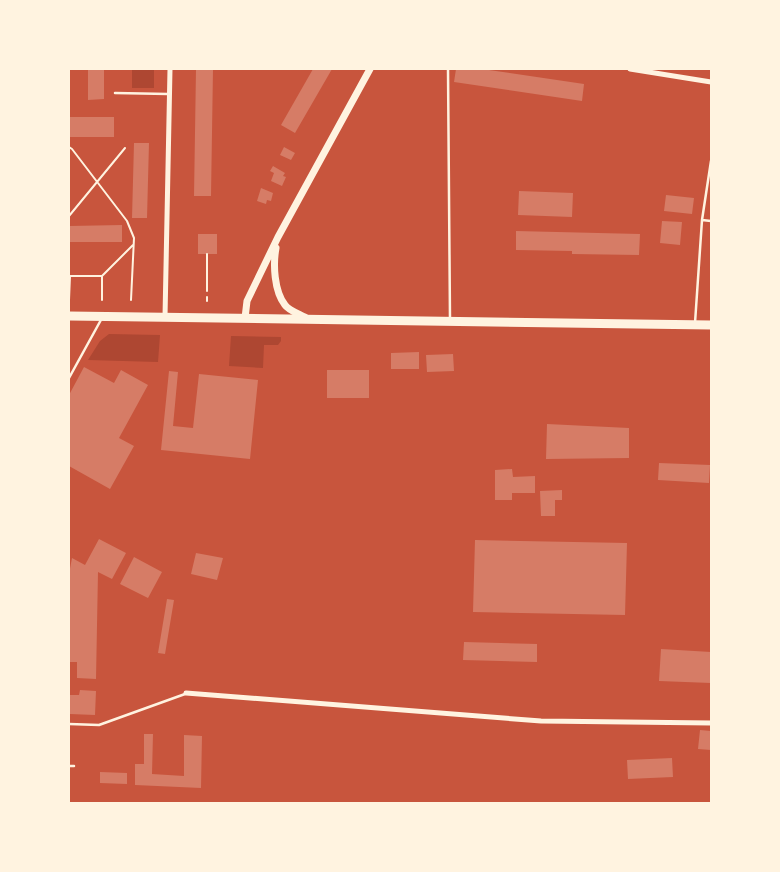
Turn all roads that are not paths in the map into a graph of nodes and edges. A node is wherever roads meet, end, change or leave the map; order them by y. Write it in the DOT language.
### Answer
graph roads {
  1 [pos="170,69"];
  2 [pos="370,69"];
  3 [pos="448,69"];
  4 [pos="630,69"];
  5 [pos="711,82"];
  6 [pos="115,93"];
  7 [pos="170,94"];
  8 [pos="711,161"];
  9 [pos="702,220"];
  10 [pos="711,221"];
  11 [pos="278,237"];
  12 [pos="69,316"];
  13 [pos="103,317"];
  14 [pos="165,318"];
  15 [pos="245,318"];
  16 [pos="309,319"];
  17 [pos="450,321"];
  18 [pos="694,325"];
  19 [pos="711,325"];
  20 [pos="69,378"];
  21 [pos="186,693"];
  22 [pos="711,723"];
  23 [pos="69,724"];
  24 [pos="69,766"];
  25 [pos="74,766"];
  1 -- 7 [label="street"];
  2 -- 11 [label="street"];
  3 -- 17 [label="lane"];
  4 -- 5 [label="street"];
  6 -- 7 [label="lane"];
  7 -- 14 [label="street"];
  8 -- 9 [label="lane"];
  9 -- 10 [label="lane"];
  9 -- 18 [label="lane"];
  11 -- 15 [label="street"];
  11 -- 16 [label="street"];
  12 -- 13 [label="main road"];
  13 -- 14 [label="main road"];
  13 -- 20 [label="lane"];
  14 -- 15 [label="main road"];
  15 -- 16 [label="main road"];
  16 -- 17 [label="main road"];
  17 -- 18 [label="main road"];
  18 -- 19 [label="main road"];
  21 -- 22 [label="street"];
  21 -- 23 [label="lane"];
  24 -- 25 [label="lane"];
}
